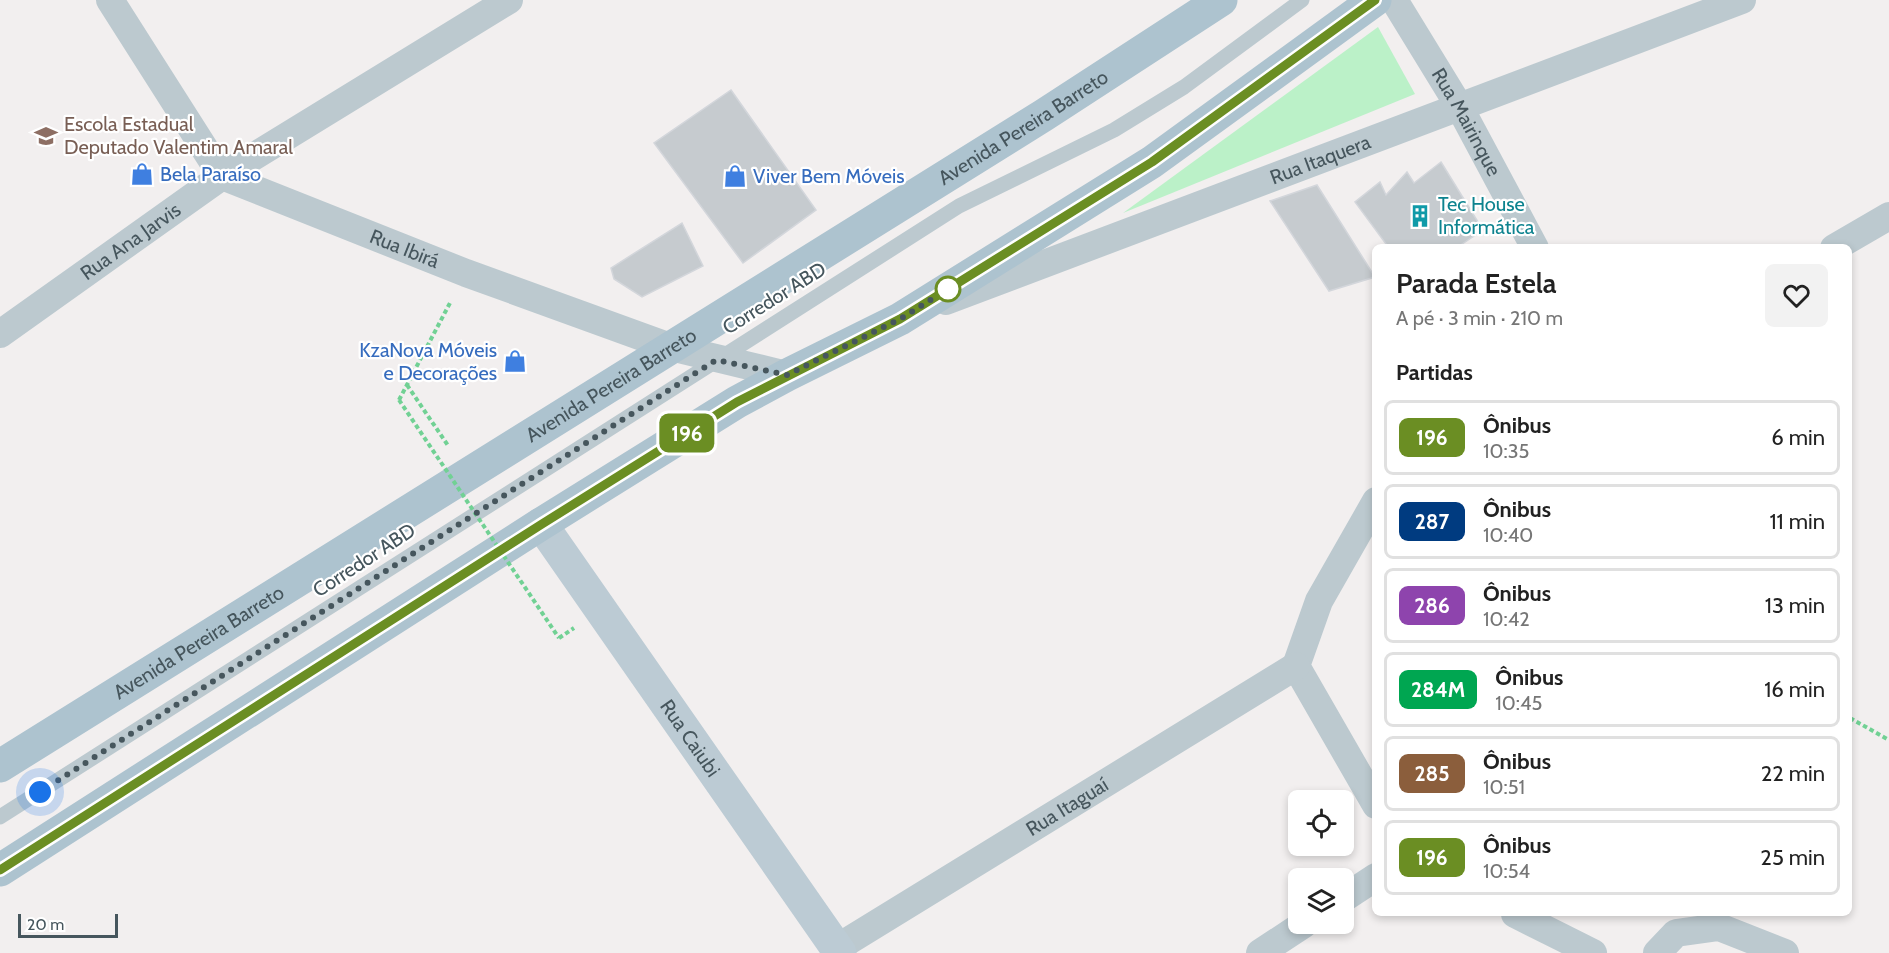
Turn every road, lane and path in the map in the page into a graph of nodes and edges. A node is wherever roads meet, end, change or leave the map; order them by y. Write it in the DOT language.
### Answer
graph roads {
  1 [pos="110,0"];
  2 [pos="509,0"];
  3 [pos="1221,0"];
  4 [pos="1302,0"];
  5 [pos="1375,0"];
  6 [pos="1394,0"];
  7 [pos="1742,0"];
  8 [pos="1459,106"];
  9 [pos="222,176"];
  10 [pos="1889,216"];
  11 [pos="1533,244"];
  12 [pos="1841,244"];
  13 [pos="466,273"];
  14 [pos="900,319"];
  15 [pos="0,334"];
  16 [pos="670,347"];
  17 [pos="716,360"];
  18 [pos="787,375"];
  19 [pos="407,385"];
  20 [pos="467,474"];
  21 [pos="1372,508"];
  22 [pos="542,524"];
  23 [pos="559,638"];
  24 [pos="1296,666"];
  25 [pos="1852,719"];
  26 [pos="1889,740"];
  27 [pos="0,766"];
  28 [pos="1372,799"];
  29 [pos="0,818"];
  30 [pos="0,870"];
  31 [pos="1372,880"];
  32 [pos="1354,891"];
  33 [pos="1519,916"];
  34 [pos="1668,933"];
  35 [pos="1289,934"];
  36 [pos="1743,946"];
  37 [pos="838,951"];
  38 [pos="1260,953"];
  39 [pos="1593,953"];
  40 [pos="1785,953"];
  1 -- 9 [label="street"];
  2 -- 9 [label="street, Rua Ana Jarvis"];
  3 -- 16 [label="main road, Avenida Pereira Barreto"];
  4 -- 17 [label="lane, Corredor ABD"];
  5 -- 14 [label="main road"];
  6 -- 8 [label="street, Rua Mairinque"];
  7 -- 8 [label="street, Rua Itaquera"];
  8 -- 11 [label="street, Rua Mairinque"];
  8 -- 14 [label="street, Rua Itaquera"];
  9 -- 13 [label="street, Rua Ibirá"];
  9 -- 15 [label="street, Rua Ana Jarvis"];
  10 -- 12 [label="street"];
  13 -- 16 [label="street, Rua Ibirá"];
  13 -- 19 [label="path"];
  14 -- 18 [label="main road"];
  16 -- 17 [label="street, Rua Ibirá"];
  16 -- 20 [label="main road, Avenida Pereira Barreto"];
  17 -- 18 [label="street, Rua Ibirá"];
  17 -- 29 [label="lane, Corredor ABD"];
  18 -- 22 [label="main road"];
  19 -- 20 [label="path"];
  19 -- 23 [label="path, bridge"];
  20 -- 27 [label="main road, Avenida Pereira Barreto"];
  21 -- 24 [label="street"];
  22 -- 30 [label="main road"];
  22 -- 37 [label="street, Rua Caiubi"];
  24 -- 28 [label="street"];
  24 -- 37 [label="street, Rua Itaguaí"];
  25 -- 26 [label="path"];
  31 -- 32 [label="street"];
  33 -- 39 [label="street"];
  34 -- 36 [label="street"];
  35 -- 38 [label="street"];
  36 -- 40 [label="street"];
}
